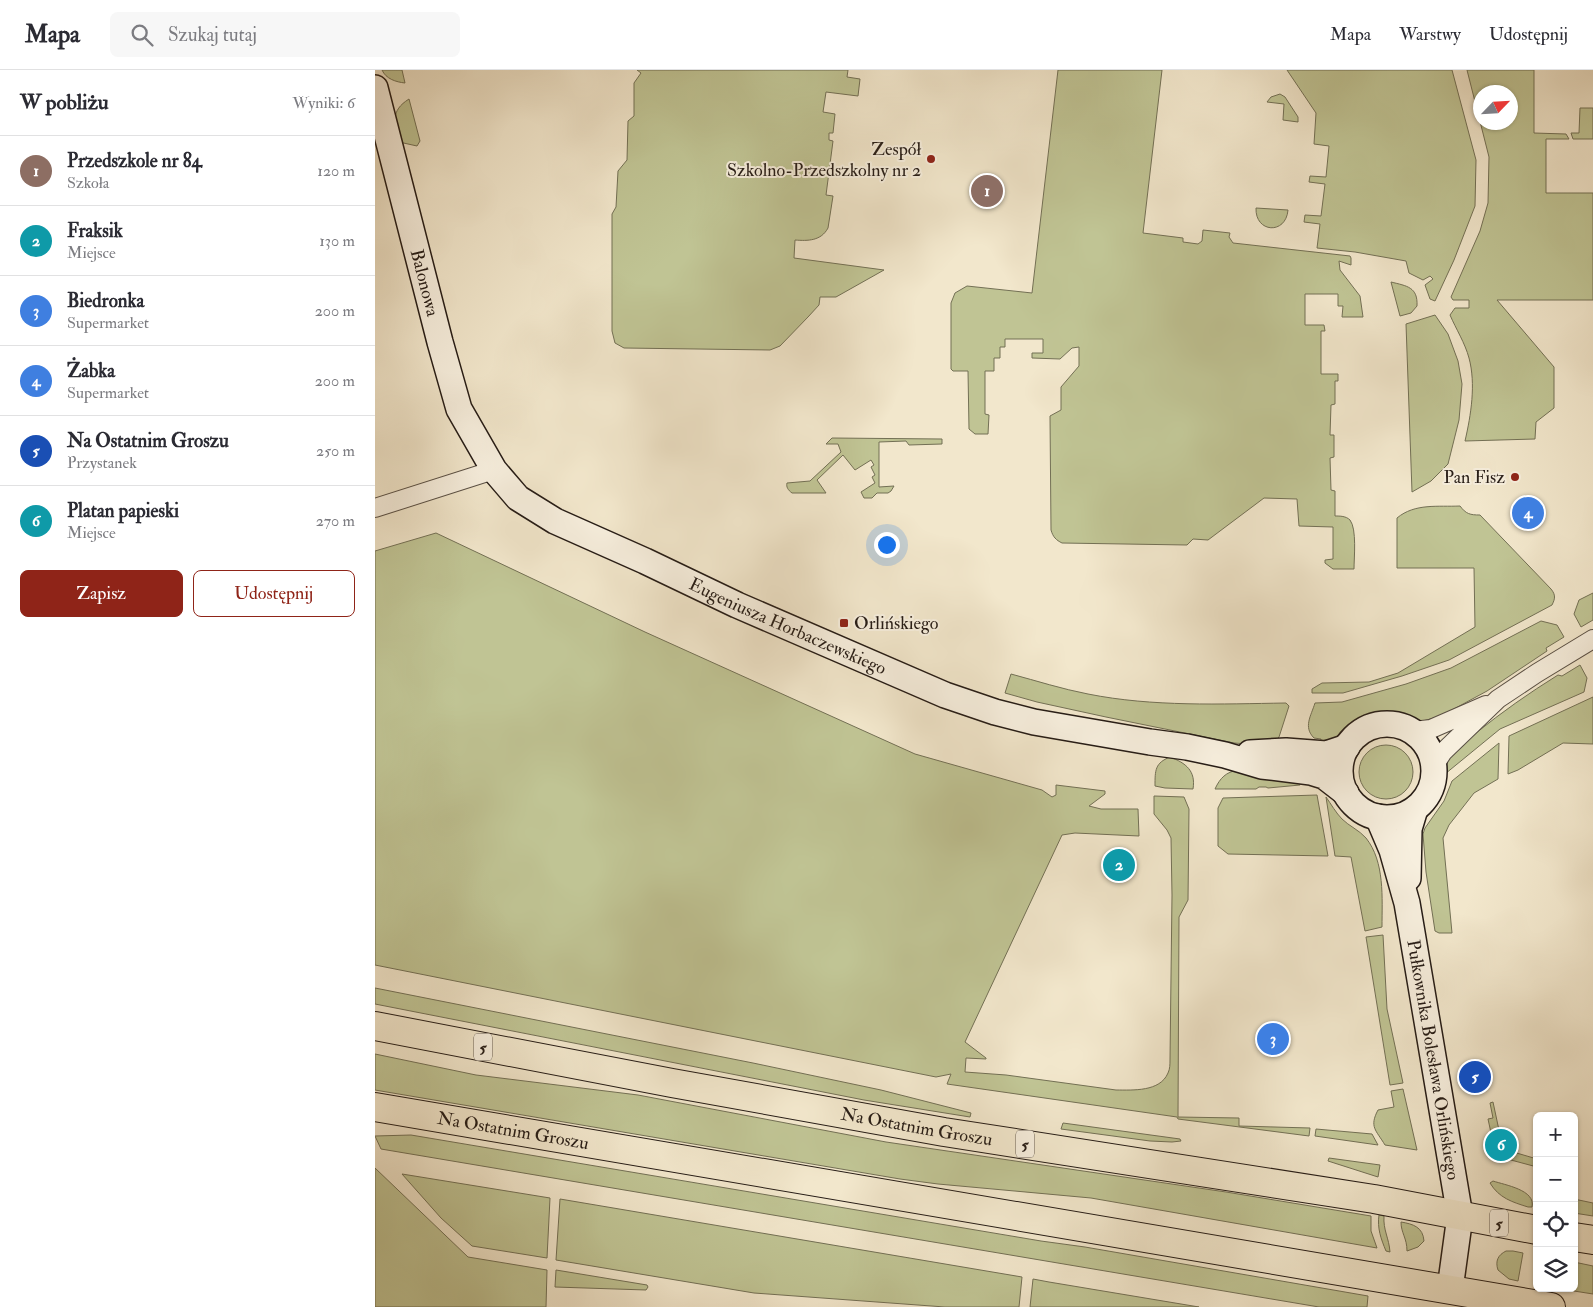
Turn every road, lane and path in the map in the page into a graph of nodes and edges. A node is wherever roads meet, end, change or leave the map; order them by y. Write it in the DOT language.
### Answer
graph roads {
  1 [pos="375,88"];
  2 [pos="494,470"];
  3 [pos="375,508"];
  4 [pos="1593,639"];
  5 [pos="1498,699"];
  6 [pos="1413,732"];
  7 [pos="1347,747"];
  8 [pos="1225,755"];
  9 [pos="1434,766"];
  10 [pos="1346,793"];
  11 [pos="1415,809"];
  12 [pos="1378,817"];
  13 [pos="1407,904"];
  14 [pos="375,1026"];
  15 [pos="375,1107"];
  16 [pos="1460,1216"];
  17 [pos="1533,1229"];
  18 [pos="1578,1238"];
  19 [pos="1593,1240"];
  20 [pos="1449,1298"];
  21 [pos="1551,1307"];
  1 -- 2 [label="street, Balonowa"];
  2 -- 3 [label="street"];
  2 -- 8 [label="street, Eugeniusza Horbaczewskiego"];
  4 -- 5 [label="street"];
  5 -- 6 [label="street"];
  5 -- 9 [label="street"];
  6 -- 7 [label="street"];
  6 -- 9 [label="street"];
  7 -- 8 [label="street, Eugeniusza Horbaczewskiego"];
  7 -- 10 [label="street"];
  8 -- 10 [label="street, Eugeniusza Horbaczewskiego"];
  9 -- 11 [label="street"];
  10 -- 12 [label="street"];
  11 -- 12 [label="street"];
  11 -- 13 [label="street"];
  12 -- 13 [label="street"];
  13 -- 16 [label="street, Pułkownika Bolesława Orlińskiego"];
  14 -- 16 [label="main road, Na Ostatnim Groszu / 5"];
  15 -- 20 [label="main road, Na Ostatnim Groszu"];
  16 -- 17 [label="main road, Na Ostatnim Groszu / 5"];
  16 -- 20 [label="street"];
  18 -- 19 [label="main road"];
  20 -- 21 [label="main road, Na Ostatnim Groszu"];
}
